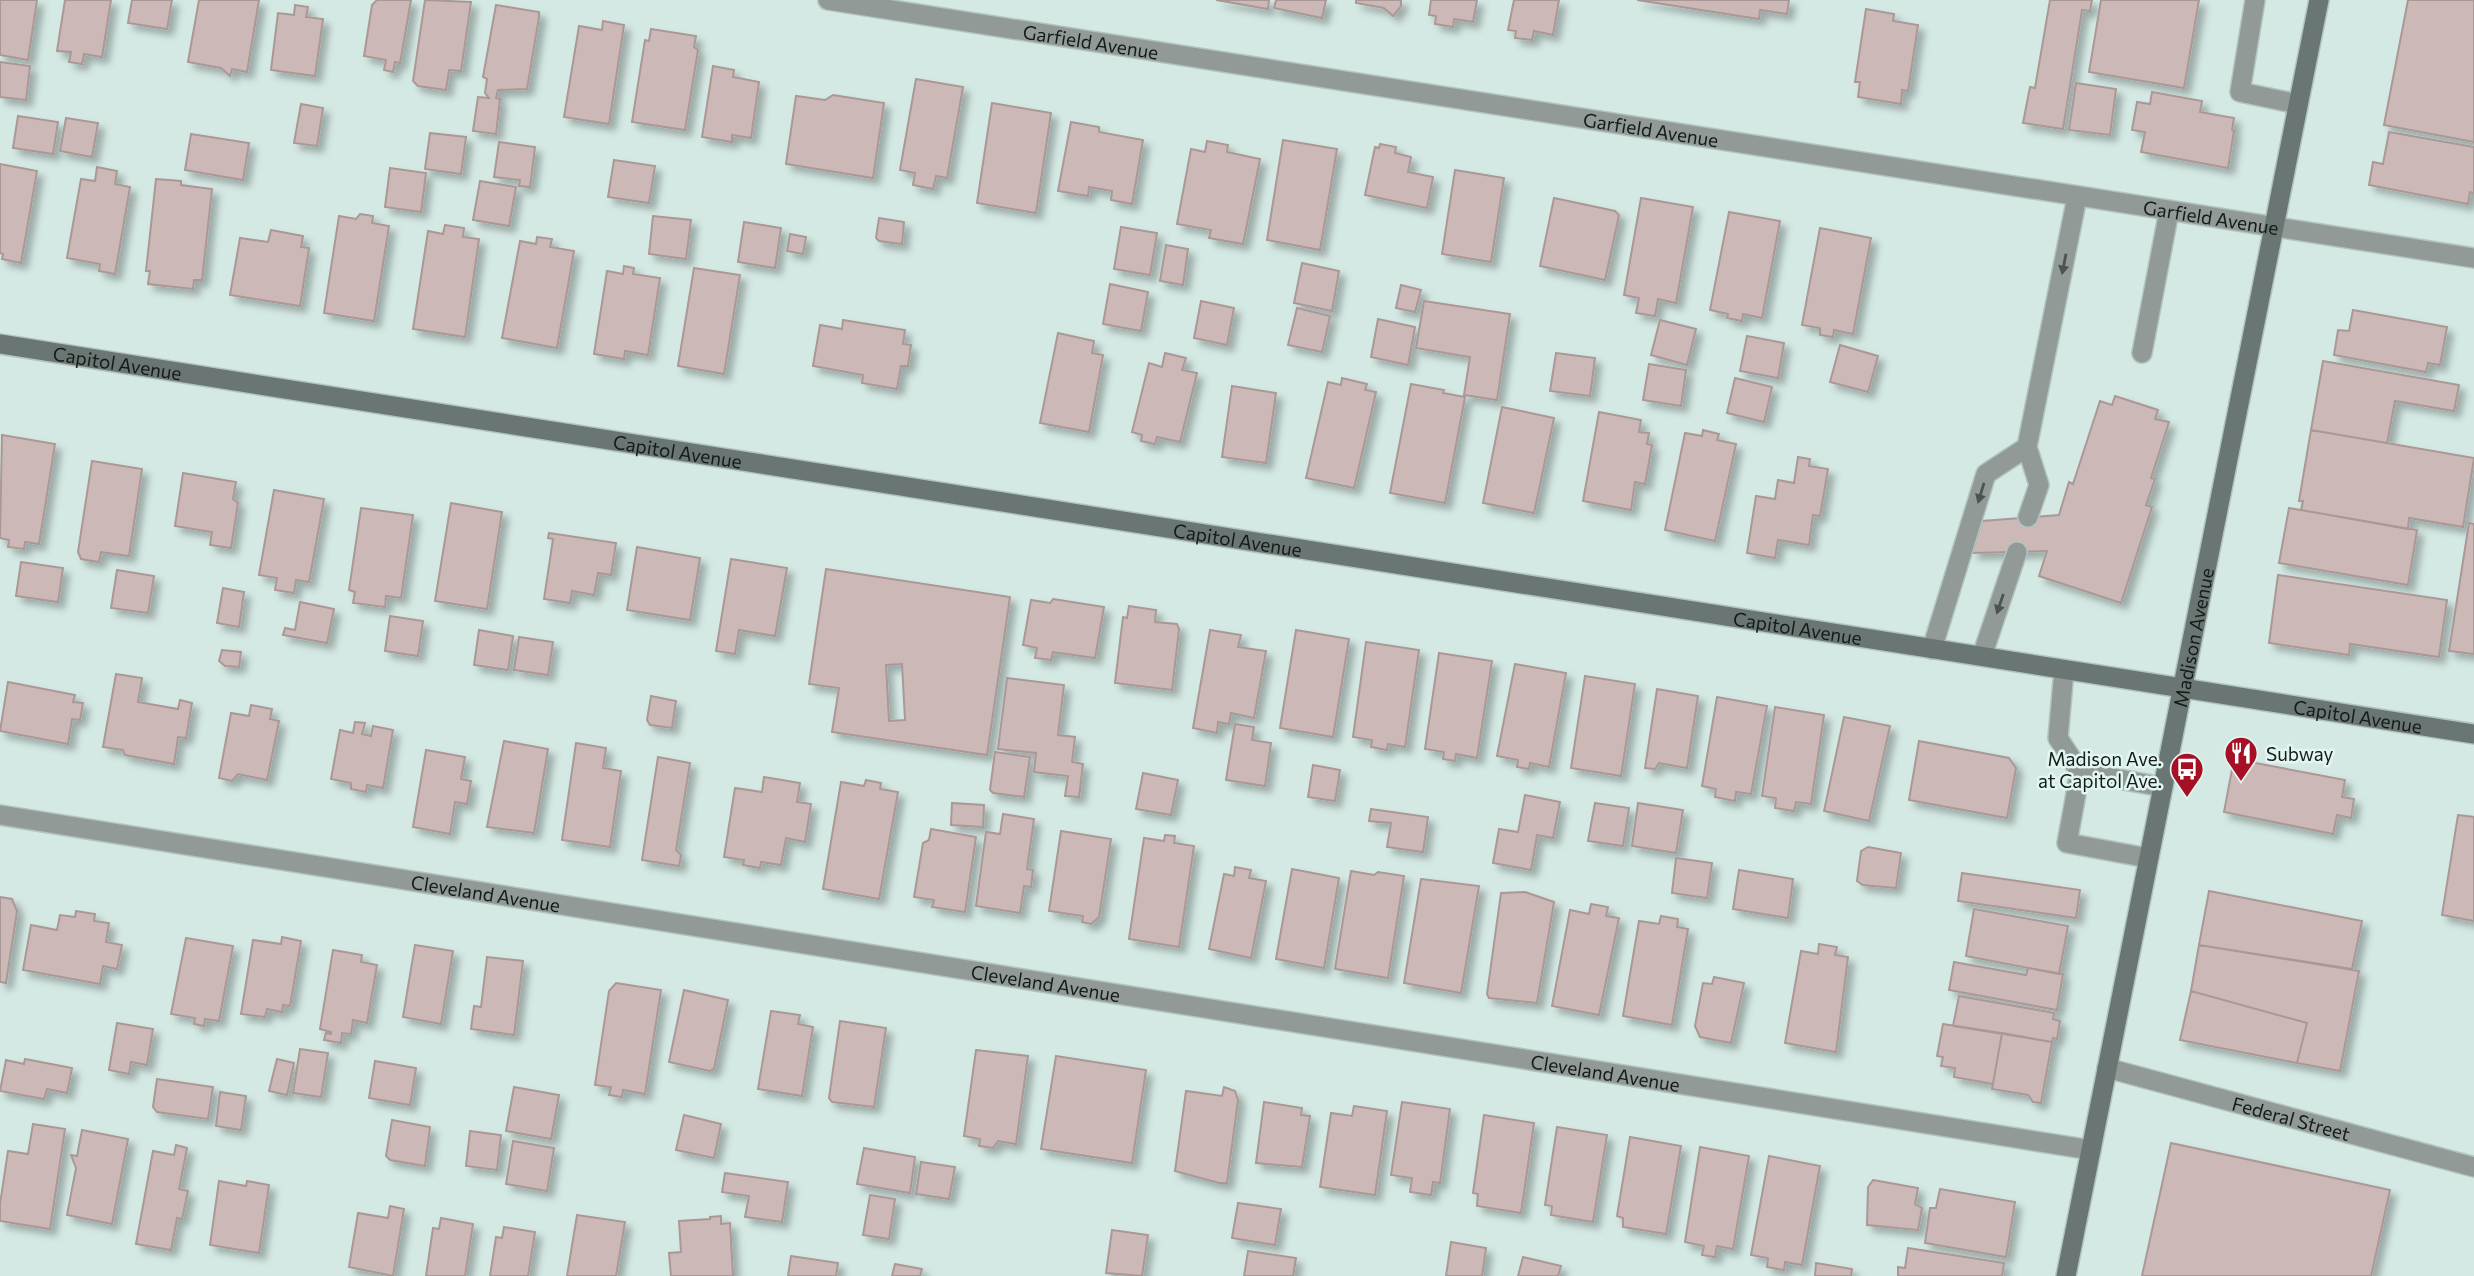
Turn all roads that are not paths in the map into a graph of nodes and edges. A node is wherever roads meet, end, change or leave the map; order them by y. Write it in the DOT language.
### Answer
graph roads {
  1 [pos="828,0"];
  2 [pos="2255,0"];
  3 [pos="2319,0"];
  4 [pos="2298,104"];
  5 [pos="2077,197"];
  6 [pos="2169,211"];
  7 [pos="2274,227"];
  8 [pos="2474,258"];
  9 [pos="0,344"];
  10 [pos="2142,353"];
  11 [pos="2027,447"];
  12 [pos="2028,517"];
  13 [pos="2017,552"];
  14 [pos="1933,649"];
  15 [pos="1982,656"];
  16 [pos="2064,670"];
  17 [pos="2182,688"];
  18 [pos="2474,734"];
  19 [pos="2080,772"];
  20 [pos="2162,787"];
  21 [pos="0,815"];
  22 [pos="2148,858"];
  23 [pos="2107,1068"];
  24 [pos="2091,1150"];
  25 [pos="2474,1167"];
  26 [pos="2066,1276"];
  1 -- 5 [label="street, Garfield Avenue"];
  2 -- 4 [label="street"];
  3 -- 4 [label="main road, Madison Avenue"];
  4 -- 7 [label="main road, Madison Avenue"];
  5 -- 6 [label="street, Garfield Avenue"];
  5 -- 11 [label="street, one-way"];
  6 -- 7 [label="street, Garfield Avenue"];
  6 -- 10 [label="street"];
  7 -- 8 [label="street, Garfield Avenue"];
  7 -- 17 [label="main road, Madison Avenue"];
  9 -- 14 [label="main road, Capitol Avenue"];
  11 -- 12 [label="street"];
  11 -- 14 [label="street, one-way"];
  13 -- 15 [label="street, one-way"];
  14 -- 15 [label="main road, Capitol Avenue"];
  15 -- 16 [label="main road, Capitol Avenue"];
  16 -- 17 [label="main road, Capitol Avenue"];
  16 -- 19 [label="street"];
  17 -- 18 [label="main road, Capitol Avenue"];
  17 -- 20 [label="main road, Madison Avenue"];
  19 -- 20 [label="street"];
  19 -- 22 [label="street"];
  20 -- 22 [label="main road, Madison Avenue"];
  21 -- 24 [label="street, Cleveland Avenue"];
  22 -- 23 [label="main road, Madison Avenue"];
  23 -- 24 [label="main road, Madison Avenue"];
  23 -- 25 [label="street, Federal Street"];
  24 -- 26 [label="main road, Madison Avenue"];
}
